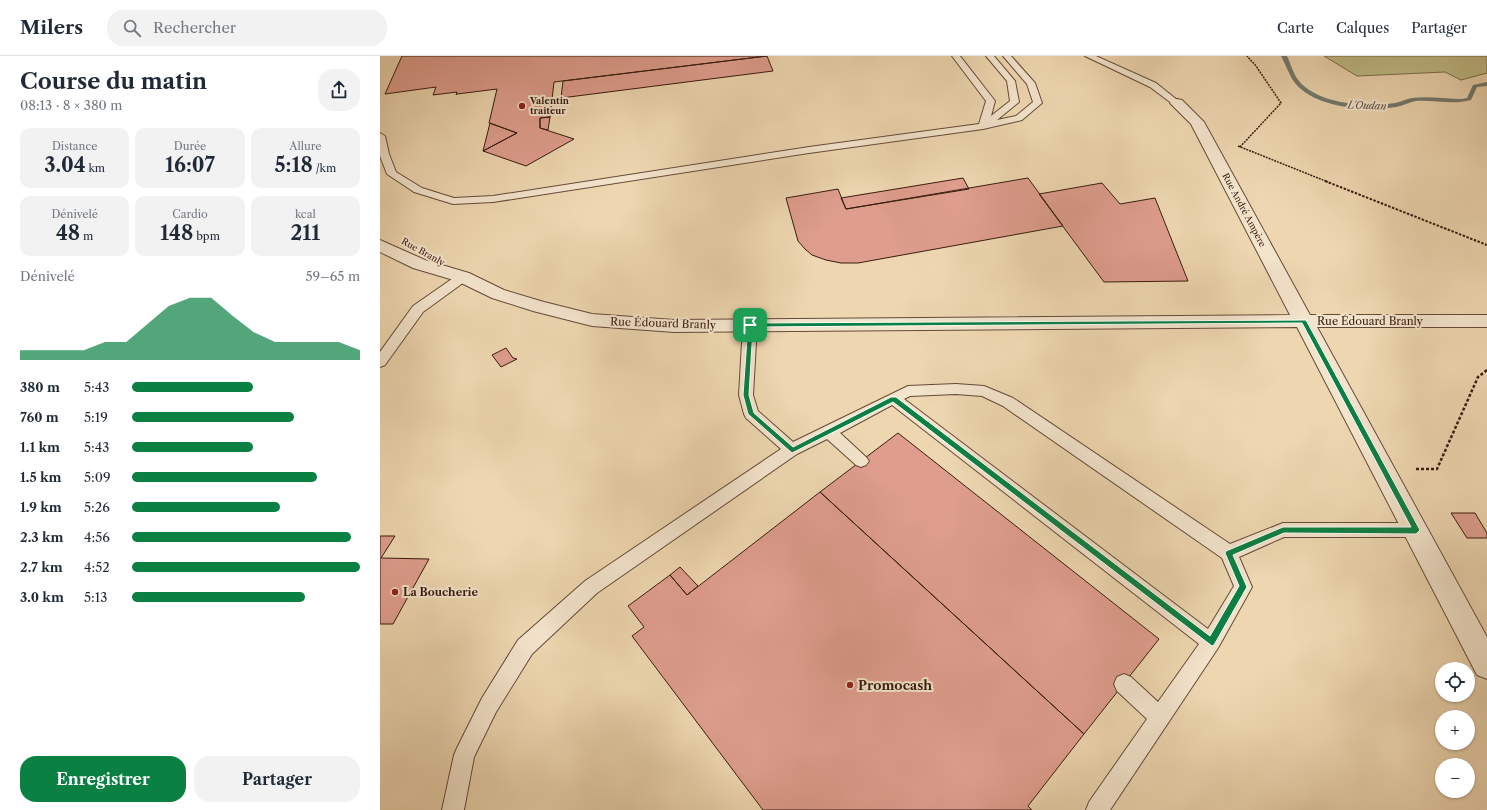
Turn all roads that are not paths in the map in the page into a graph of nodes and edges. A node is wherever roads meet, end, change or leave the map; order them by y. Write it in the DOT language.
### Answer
graph roads {
  1 [pos="956,56"];
  2 [pos="990,56"];
  3 [pos="1007,56"];
  4 [pos="1089,56"];
  5 [pos="1177,103"];
  6 [pos="982,126"];
  7 [pos="380,136"];
  8 [pos="380,229"];
  9 [pos="380,245"];
  10 [pos="463,277"];
  11 [pos="1304,321"];
  12 [pos="1487,321"];
  13 [pos="750,325"];
  14 [pos="380,362"];
  15 [pos="894,399"];
  16 [pos="829,432"];
  17 [pos="792,450"];
  18 [pos="861,461"];
  19 [pos="1416,530"];
  20 [pos="1229,553"];
  21 [pos="1212,642"];
  22 [pos="1487,665"];
  23 [pos="1124,684"];
  24 [pos="1159,717"];
  25 [pos="453,810"];
  26 [pos="1097,810"];
  1 -- 6 [label="lane"];
  2 -- 6 [label="lane"];
  3 -- 6 [label="lane"];
  4 -- 5 [label="lane"];
  5 -- 11 [label="street, Rue André Ampère"];
  6 -- 7 [label="lane"];
  8 -- 10 [label="street, Rue Branly"];
  9 -- 10 [label="street, Rue Édouard Branly"];
  10 -- 13 [label="street, Rue Édouard Branly"];
  10 -- 14 [label="lane"];
  11 -- 12 [label="street, Rue Édouard Branly"];
  11 -- 13 [label="street, Rue Édouard Branly"];
  11 -- 19 [label="street, Rue André Ampère"];
  13 -- 17 [label="lane"];
  15 -- 16 [label="lane"];
  15 -- 20 [label="lane"];
  15 -- 21 [label="lane"];
  16 -- 17 [label="lane"];
  16 -- 18 [label="lane"];
  17 -- 25 [label="lane"];
  19 -- 20 [label="lane"];
  19 -- 22 [label="street, Rue André Ampère"];
  20 -- 21 [label="lane"];
  21 -- 24 [label="lane"];
  23 -- 24 [label="lane"];
  24 -- 26 [label="lane"];
}
